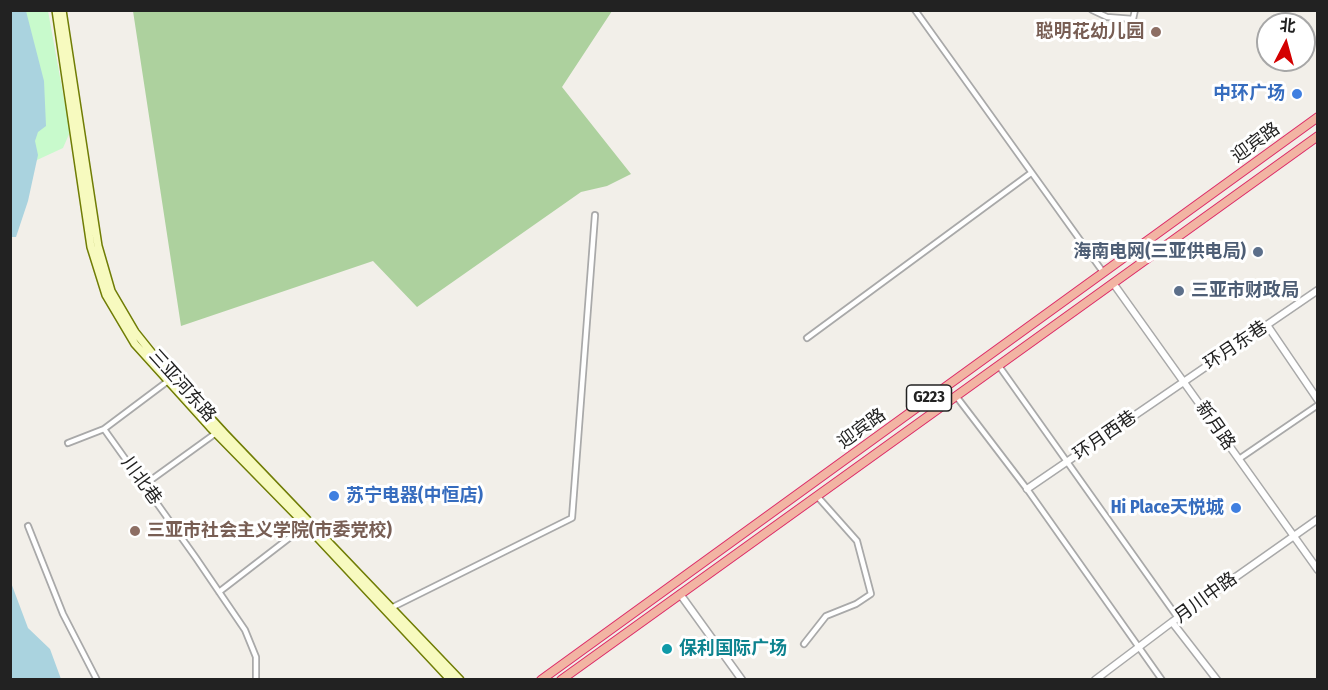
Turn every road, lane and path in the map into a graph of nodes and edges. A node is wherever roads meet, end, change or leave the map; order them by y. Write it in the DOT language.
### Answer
graph roads {
  1 [pos="56,10"];
  2 [pos="62,10"];
  3 [pos="915,10"];
  4 [pos="1092,10"];
  5 [pos="1135,10"];
  6 [pos="1317,117"];
  7 [pos="1317,136"];
  8 [pos="1031,173"];
  9 [pos="595,215"];
  10 [pos="1103,272"];
  11 [pos="1113,283"];
  12 [pos="1317,290"];
  13 [pos="1267,325"];
  14 [pos="807,338"];
  15 [pos="998,366"];
  16 [pos="168,381"];
  17 [pos="1184,382"];
  18 [pos="956,396"];
  19 [pos="1317,402"];
  20 [pos="104,429"];
  21 [pos="216,433"];
  22 [pos="68,443"];
  23 [pos="1239,459"];
  24 [pos="1067,462"];
  25 [pos="144,485"];
  26 [pos="1027,489"];
  27 [pos="817,496"];
  28 [pos="1317,519"];
  29 [pos="306,525"];
  30 [pos="28,526"];
  31 [pos="1293,536"];
  32 [pos="1317,570"];
  33 [pos="219,592"];
  34 [pos="680,594"];
  35 [pos="391,608"];
  36 [pos="1175,620"];
  37 [pos="804,644"];
  38 [pos="1139,647"];
  39 [pos="574,676"];
  40 [pos="742,679"];
  41 [pos="97,680"];
  42 [pos="256,680"];
  43 [pos="451,680"];
  44 [pos="460,680"];
  45 [pos="541,680"];
  46 [pos="561,680"];
  47 [pos="1095,680"];
  48 [pos="1162,680"];
  49 [pos="1217,680"];
  1 -- 16 [label="main road, 三亚河东路"];
  2 -- 35 [label="main road, 三亚河东路"];
  3 -- 8 [label="street"];
  4 -- 5 [label="street"];
  6 -- 10 [label="highway, 迎宾路 / G223"];
  7 -- 11 [label="highway, 迎宾路 / G223"];
  8 -- 10 [label="street"];
  8 -- 14 [label="street"];
  9 -- 35 [label="street"];
  10 -- 45 [label="highway, 迎宾路 / G223"];
  11 -- 15 [label="highway, 迎宾路 / G223"];
  11 -- 17 [label="street, 新月路"];
  12 -- 13 [label="street, 环月东巷"];
  13 -- 17 [label="street, 环月东巷"];
  13 -- 19 [label="street"];
  15 -- 18 [label="highway, 迎宾路 / G223"];
  15 -- 24 [label="street"];
  16 -- 20 [label="street"];
  16 -- 21 [label="main road, 三亚河东路"];
  17 -- 23 [label="street, 新月路"];
  17 -- 24 [label="street, 环月西巷"];
  18 -- 26 [label="street"];
  18 -- 27 [label="highway, 迎宾路 / G223"];
  19 -- 23 [label="street"];
  20 -- 22 [label="street"];
  20 -- 25 [label="street, 川北巷"];
  21 -- 25 [label="street"];
  21 -- 29 [label="main road, 三亚河东路"];
  23 -- 31 [label="street, 新月路"];
  24 -- 26 [label="street, 环月西巷"];
  24 -- 36 [label="street"];
  25 -- 33 [label="street, 川北巷"];
  26 -- 38 [label="street"];
  27 -- 34 [label="highway, 迎宾路 / G223"];
  27 -- 37 [label="street"];
  28 -- 31 [label="street, 月川中路"];
  29 -- 33 [label="street"];
  29 -- 43 [label="main road, 三亚河东路"];
  30 -- 41 [label="street"];
  31 -- 32 [label="street, 新月路"];
  31 -- 36 [label="street, 月川中路"];
  33 -- 42 [label="street, 川北巷"];
  34 -- 39 [label="highway, 迎宾路 / G223"];
  34 -- 40 [label="street"];
  35 -- 44 [label="main road, 三亚河东路"];
  36 -- 38 [label="street, 月川中路"];
  36 -- 49 [label="street"];
  38 -- 47 [label="street, 月川中路"];
  38 -- 48 [label="street"];
  39 -- 46 [label="highway, 迎宾路 / G223"];
}
